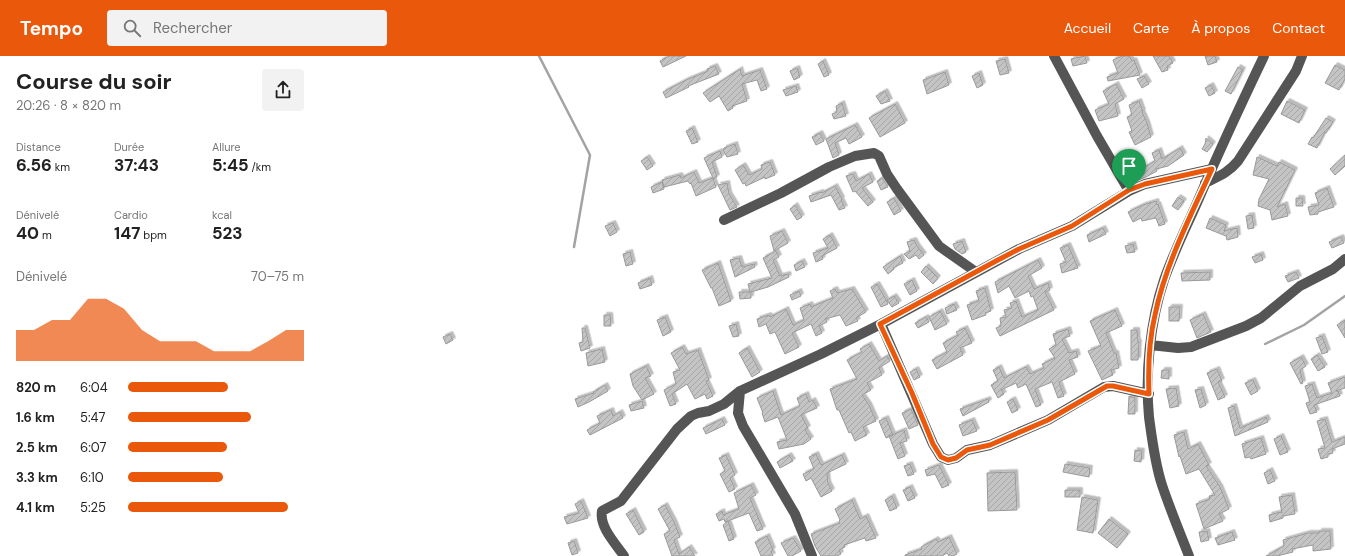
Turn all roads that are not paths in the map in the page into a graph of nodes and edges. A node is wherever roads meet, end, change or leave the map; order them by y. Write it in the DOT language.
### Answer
graph roads {
  1 [pos="1054,56"];
  2 [pos="1264,56"];
  3 [pos="1302,56"];
  4 [pos="1212,169"];
  5 [pos="1206,183"];
  6 [pos="1129,190"];
  7 [pos="724,220"];
  8 [pos="1345,259"];
  9 [pos="976,272"];
  10 [pos="880,324"];
  11 [pos="1150,345"];
  12 [pos="740,391"];
  13 [pos="1149,394"];
  14 [pos="624,556"];
  15 [pos="812,556"];
  16 [pos="1189,556"];
  1 -- 6 [label="street"];
  2 -- 4 [label="street"];
  3 -- 5 [label="street"];
  4 -- 5 [label="street"];
  4 -- 6 [label="street"];
  5 -- 11 [label="street"];
  6 -- 9 [label="street"];
  7 -- 9 [label="street"];
  8 -- 11 [label="street"];
  9 -- 10 [label="street"];
  10 -- 12 [label="street"];
  10 -- 13 [label="street"];
  11 -- 13 [label="street"];
  12 -- 14 [label="street"];
  12 -- 15 [label="street"];
  13 -- 16 [label="street"];
}
